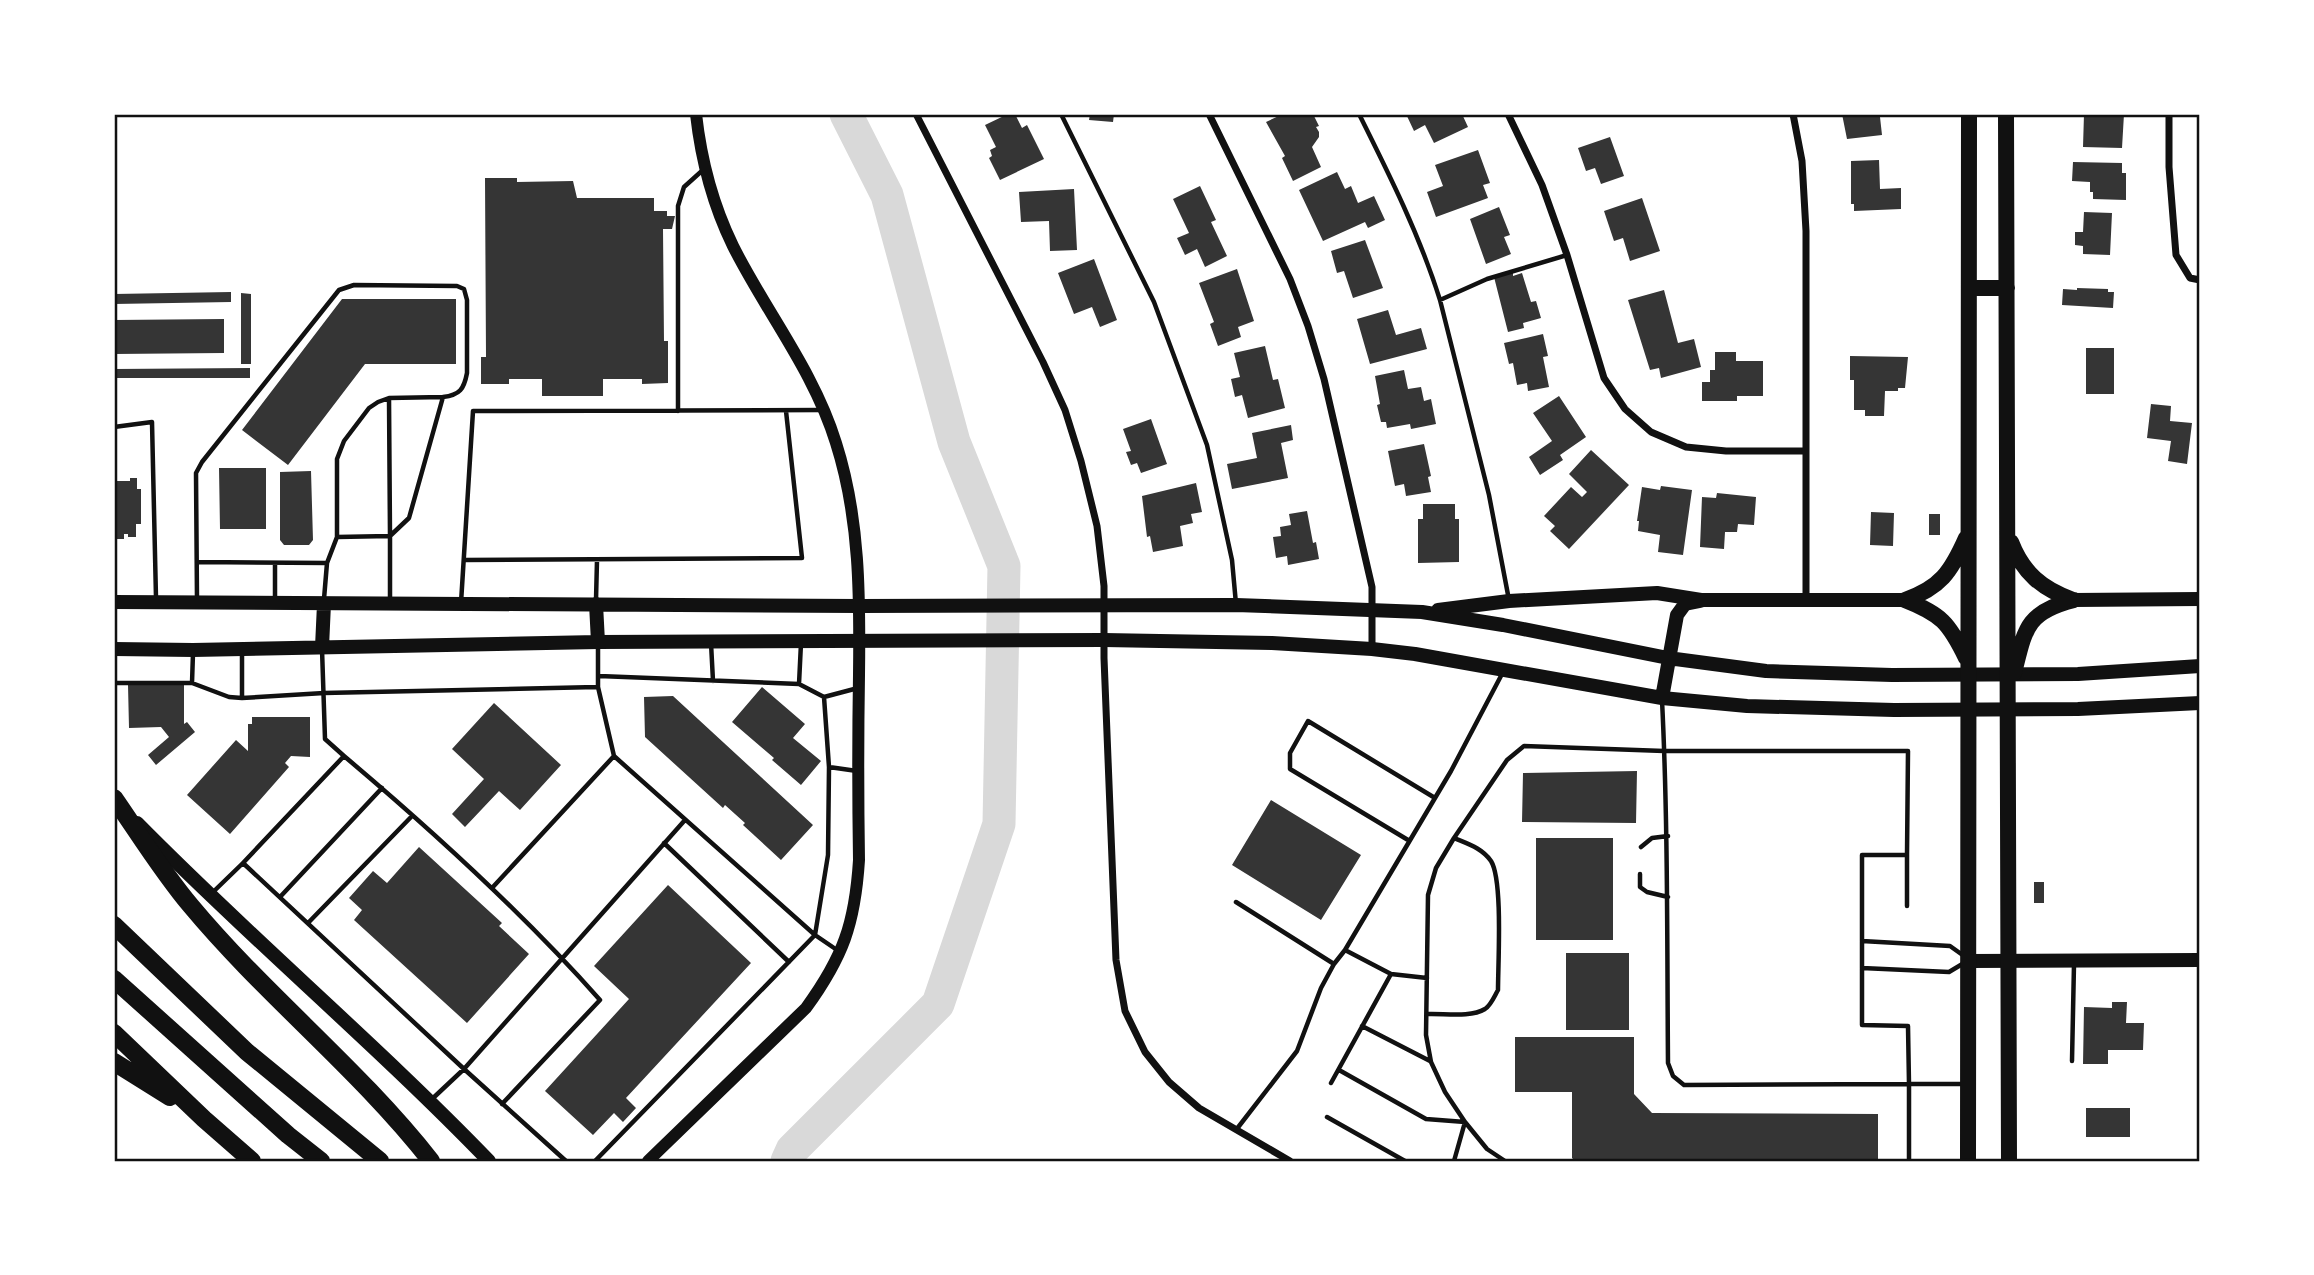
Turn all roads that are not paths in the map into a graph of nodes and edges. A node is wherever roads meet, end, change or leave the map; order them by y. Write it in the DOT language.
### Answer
graph roads {
  1 [pos="696,114"];
  2 [pos="916,114"];
  3 [pos="1061,114"];
  4 [pos="1209,114"];
  5 [pos="1359,114"];
  6 [pos="1508,114"];
  7 [pos="1793,114"];
  8 [pos="1969,114"];
  9 [pos="2006,114"];
  10 [pos="2169,114"];
  11 [pos="705,168"];
  12 [pos="1567,255"];
  13 [pos="2200,280"];
  14 [pos="1969,288"];
  15 [pos="2007,288"];
  16 [pos="1440,300"];
  17 [pos="443,397"];
  18 [pos="389,398"];
  19 [pos="824,410"];
  20 [pos="678,411"];
  21 [pos="786,411"];
  22 [pos="114,427"];
  23 [pos="1805,451"];
  24 [pos="1968,532"];
  25 [pos="2007,533"];
  26 [pos="390,536"];
  27 [pos="337,537"];
  28 [pos="597,559"];
  29 [pos="464,561"];
  30 [pos="197,562"];
  31 [pos="275,563"];
  32 [pos="327,563"];
  33 [pos="2200,599"];
  34 [pos="1701,600"];
  35 [pos="1905,600"];
  36 [pos="2074,600"];
  37 [pos="1509,601"];
  38 [pos="1806,601"];
  39 [pos="114,602"];
  40 [pos="156,602"];
  41 [pos="197,602"];
  42 [pos="275,602"];
  43 [pos="324,604"];
  44 [pos="390,604"];
  45 [pos="460,604"];
  46 [pos="596,604"];
  47 [pos="1105,605"];
  48 [pos="1236,605"];
  49 [pos="859,606"];
  50 [pos="1373,610"];
  51 [pos="1422,612"];
  52 [pos="1104,640"];
  53 [pos="598,642"];
  54 [pos="711,642"];
  55 [pos="801,642"];
  56 [pos="860,642"];
  57 [pos="322,647"];
  58 [pos="114,649"];
  59 [pos="242,649"];
  60 [pos="1372,649"];
  61 [pos="193,650"];
  62 [pos="1668,657"];
  63 [pos="1969,664"];
  64 [pos="2200,666"];
  65 [pos="1505,668"];
  66 [pos="599,676"];
  67 [pos="713,681"];
  68 [pos="114,683"];
  69 [pos="192,683"];
  70 [pos="799,684"];
  71 [pos="598,687"];
  72 [pos="859,688"];
  73 [pos="324,693"];
  74 [pos="824,696"];
  75 [pos="2008,697"];
  76 [pos="242,698"];
  77 [pos="1662,698"];
  78 [pos="2200,704"];
  79 [pos="1664,751"];
  80 [pos="344,756"];
  81 [pos="614,756"];
  82 [pos="829,767"];
  83 [pos="858,771"];
  84 [pos="382,788"];
  85 [pos="114,798"];
  86 [pos="1434,798"];
  87 [pos="412,816"];
  88 [pos="685,820"];
  89 [pos="1668,836"];
  90 [pos="1454,838"];
  91 [pos="1408,840"];
  92 [pos="664,843"];
  93 [pos="1641,848"];
  94 [pos="1907,855"];
  95 [pos="243,863"];
  96 [pos="1640,874"];
  97 [pos="492,888"];
  98 [pos="209,895"];
  99 [pos="279,897"];
  100 [pos="1668,897"];
  101 [pos="1236,902"];
  102 [pos="1907,906"];
  103 [pos="308,923"];
  104 [pos="114,925"];
  105 [pos="815,935"];
  106 [pos="1863,941"];
  107 [pos="1345,950"];
  108 [pos="841,953"];
  109 [pos="563,958"];
  110 [pos="2074,960"];
  111 [pos="2200,960"];
  112 [pos="1969,961"];
  113 [pos="2009,961"];
  114 [pos="789,962"];
  115 [pos="1334,964"];
  116 [pos="1862,968"];
  117 [pos="1391,974"];
  118 [pos="1427,978"];
  119 [pos="114,979"];
  120 [pos="1426,1014"];
  121 [pos="1362,1026"];
  122 [pos="114,1033"];
  123 [pos="2072,1061"];
  124 [pos="114,1062"];
  125 [pos="1431,1062"];
  126 [pos="464,1069"];
  127 [pos="1339,1070"];
  128 [pos="1331,1083"];
  129 [pos="1909,1084"];
  130 [pos="1969,1084"];
  131 [pos="431,1101"];
  132 [pos="502,1104"];
  133 [pos="1328,1118"];
  134 [pos="204,1119"];
  135 [pos="1465,1122"];
  136 [pos="1235,1130"];
  137 [pos="252,1161"];
  138 [pos="321,1161"];
  139 [pos="380,1161"];
  140 [pos="431,1161"];
  141 [pos="489,1161"];
  142 [pos="566,1161"];
  143 [pos="595,1161"];
  144 [pos="648,1161"];
  145 [pos="1290,1161"];
  146 [pos="1405,1161"];
  147 [pos="1454,1161"];
  148 [pos="1505,1161"];
  149 [pos="1909,1161"];
  150 [pos="1969,1161"];
  151 [pos="2009,1161"];
  1 -- 11 [label="street"];
  2 -- 47 [label="street"];
  3 -- 48 [label="lane"];
  4 -- 50 [label="street"];
  5 -- 16 [label="lane"];
  6 -- 12 [label="street"];
  7 -- 23 [label="street"];
  8 -- 14 [label="main road"];
  9 -- 15 [label="main road"];
  10 -- 13 [label="street"];
  11 -- 19 [label="street"];
  11 -- 20 [label="lane"];
  12 -- 16 [label="lane"];
  12 -- 23 [label="street"];
  14 -- 15 [label="main road"];
  14 -- 24 [label="main road"];
  15 -- 25 [label="main road"];
  16 -- 37 [label="lane"];
  17 -- 18 [label="lane"];
  17 -- 26 [label="lane"];
  17 -- 30 [label="lane"];
  18 -- 26 [label="lane"];
  18 -- 27 [label="lane"];
  19 -- 21 [label="lane"];
  19 -- 49 [label="street"];
  20 -- 21 [label="lane"];
  20 -- 29 [label="lane"];
  21 -- 28 [label="lane"];
  22 -- 40 [label="lane"];
  23 -- 38 [label="street"];
  24 -- 35 [label="main road"];
  24 -- 63 [label="main road"];
  25 -- 36 [label="main road"];
  25 -- 75 [label="main road"];
  26 -- 27 [label="lane"];
  26 -- 44 [label="lane"];
  27 -- 32 [label="lane"];
  28 -- 29 [label="lane"];
  28 -- 46 [label="lane"];
  29 -- 45 [label="lane"];
  30 -- 31 [label="lane"];
  30 -- 41 [label="lane"];
  31 -- 32 [label="lane"];
  31 -- 42 [label="lane"];
  32 -- 43 [label="lane"];
  33 -- 36 [label="main road"];
  34 -- 37 [label="main road"];
  34 -- 38 [label="main road"];
  34 -- 62 [label="main road"];
  35 -- 38 [label="main road"];
  35 -- 63 [label="main road"];
  36 -- 75 [label="main road"];
  37 -- 51 [label="main road"];
  39 -- 40 [label="main road"];
  40 -- 41 [label="main road"];
  41 -- 42 [label="main road"];
  42 -- 43 [label="main road"];
  43 -- 44 [label="main road"];
  43 -- 57 [label="main road"];
  44 -- 45 [label="main road"];
  45 -- 46 [label="main road"];
  46 -- 49 [label="main road"];
  46 -- 53 [label="main road"];
  47 -- 48 [label="main road"];
  47 -- 49 [label="main road"];
  47 -- 52 [label="street"];
  48 -- 50 [label="main road"];
  49 -- 56 [label="street"];
  50 -- 51 [label="main road"];
  50 -- 60 [label="street"];
  51 -- 62 [label="main road"];
  52 -- 56 [label="main road"];
  52 -- 60 [label="main road"];
  52 -- 136 [label="street"];
  53 -- 54 [label="main road"];
  53 -- 57 [label="main road"];
  53 -- 66 [label="lane"];
  54 -- 55 [label="main road"];
  54 -- 67 [label="lane"];
  55 -- 56 [label="main road"];
  55 -- 70 [label="lane"];
  56 -- 72 [label="street"];
  57 -- 59 [label="main road"];
  57 -- 73 [label="lane"];
  58 -- 61 [label="main road"];
  59 -- 61 [label="main road"];
  59 -- 76 [label="lane"];
  60 -- 65 [label="main road"];
  61 -- 69 [label="lane"];
  62 -- 64 [label="main road"];
  62 -- 77 [label="main road"];
  63 -- 112 [label="main road"];
  65 -- 77 [label="main road"];
  65 -- 86 [label="lane"];
  66 -- 67 [label="lane"];
  66 -- 71 [label="lane"];
  67 -- 70 [label="lane"];
  68 -- 69 [label="lane"];
  69 -- 76 [label="lane"];
  70 -- 74 [label="lane"];
  71 -- 73 [label="lane"];
  71 -- 81 [label="lane"];
  72 -- 74 [label="lane"];
  72 -- 83 [label="street"];
  73 -- 76 [label="lane"];
  73 -- 80 [label="lane"];
  74 -- 82 [label="lane"];
  75 -- 113 [label="main road"];
  77 -- 78 [label="main road"];
  77 -- 79 [label="lane"];
  79 -- 89 [label="lane"];
  79 -- 90 [label="lane"];
  79 -- 94 [label="lane"];
  80 -- 84 [label="lane"];
  80 -- 95 [label="lane"];
  81 -- 88 [label="lane"];
  81 -- 97 [label="lane"];
  82 -- 83 [label="lane"];
  82 -- 105 [label="lane"];
  83 -- 108 [label="street"];
  84 -- 87 [label="lane"];
  84 -- 99 [label="lane"];
  85 -- 98 [label="main road"];
  85 -- 140 [label="highway"];
  86 -- 91 [label="lane"];
  86 -- 91 [label="lane"];
  87 -- 97 [label="lane"];
  87 -- 103 [label="lane"];
  88 -- 92 [label="lane"];
  88 -- 105 [label="lane"];
  89 -- 93 [label="lane"];
  89 -- 100 [label="lane"];
  90 -- 118 [label="lane"];
  90 -- 120 [label="lane"];
  91 -- 107 [label="lane"];
  92 -- 109 [label="lane"];
  92 -- 114 [label="lane"];
  94 -- 102 [label="lane"];
  94 -- 106 [label="lane"];
  95 -- 98 [label="lane"];
  95 -- 99 [label="lane"];
  96 -- 100 [label="lane"];
  97 -- 109 [label="lane"];
  98 -- 131 [label="main road"];
  99 -- 103 [label="lane"];
  100 -- 129 [label="lane"];
  101 -- 115 [label="lane"];
  103 -- 126 [label="lane"];
  104 -- 139 [label="highway"];
  105 -- 108 [label="lane"];
  105 -- 114 [label="lane"];
  106 -- 112 [label="lane"];
  106 -- 116 [label="lane"];
  107 -- 115 [label="lane"];
  107 -- 117 [label="lane"];
  108 -- 144 [label="street"];
  109 -- 126 [label="lane"];
  109 -- 132 [label="lane"];
  110 -- 111 [label="main road"];
  110 -- 113 [label="main road"];
  110 -- 123 [label="lane"];
  112 -- 113 [label="main road"];
  112 -- 116 [label="lane"];
  112 -- 130 [label="main road"];
  113 -- 151 [label="main road"];
  114 -- 143 [label="lane"];
  115 -- 136 [label="lane"];
  116 -- 129 [label="lane"];
  117 -- 118 [label="lane"];
  117 -- 121 [label="lane"];
  118 -- 120 [label="lane"];
  119 -- 138 [label="highway"];
  120 -- 125 [label="lane"];
  121 -- 125 [label="lane"];
  121 -- 127 [label="lane"];
  122 -- 134 [label="highway"];
  124 -- 134 [label="highway"];
  125 -- 135 [label="lane"];
  126 -- 131 [label="lane"];
  126 -- 132 [label="lane"];
  127 -- 128 [label="lane"];
  127 -- 135 [label="lane"];
  129 -- 130 [label="lane"];
  129 -- 149 [label="lane"];
  130 -- 150 [label="main road"];
  131 -- 141 [label="main road"];
  132 -- 142 [label="lane"];
  133 -- 146 [label="lane"];
  134 -- 137 [label="highway"];
  135 -- 147 [label="lane"];
  135 -- 148 [label="lane"];
  136 -- 145 [label="street"];
}
